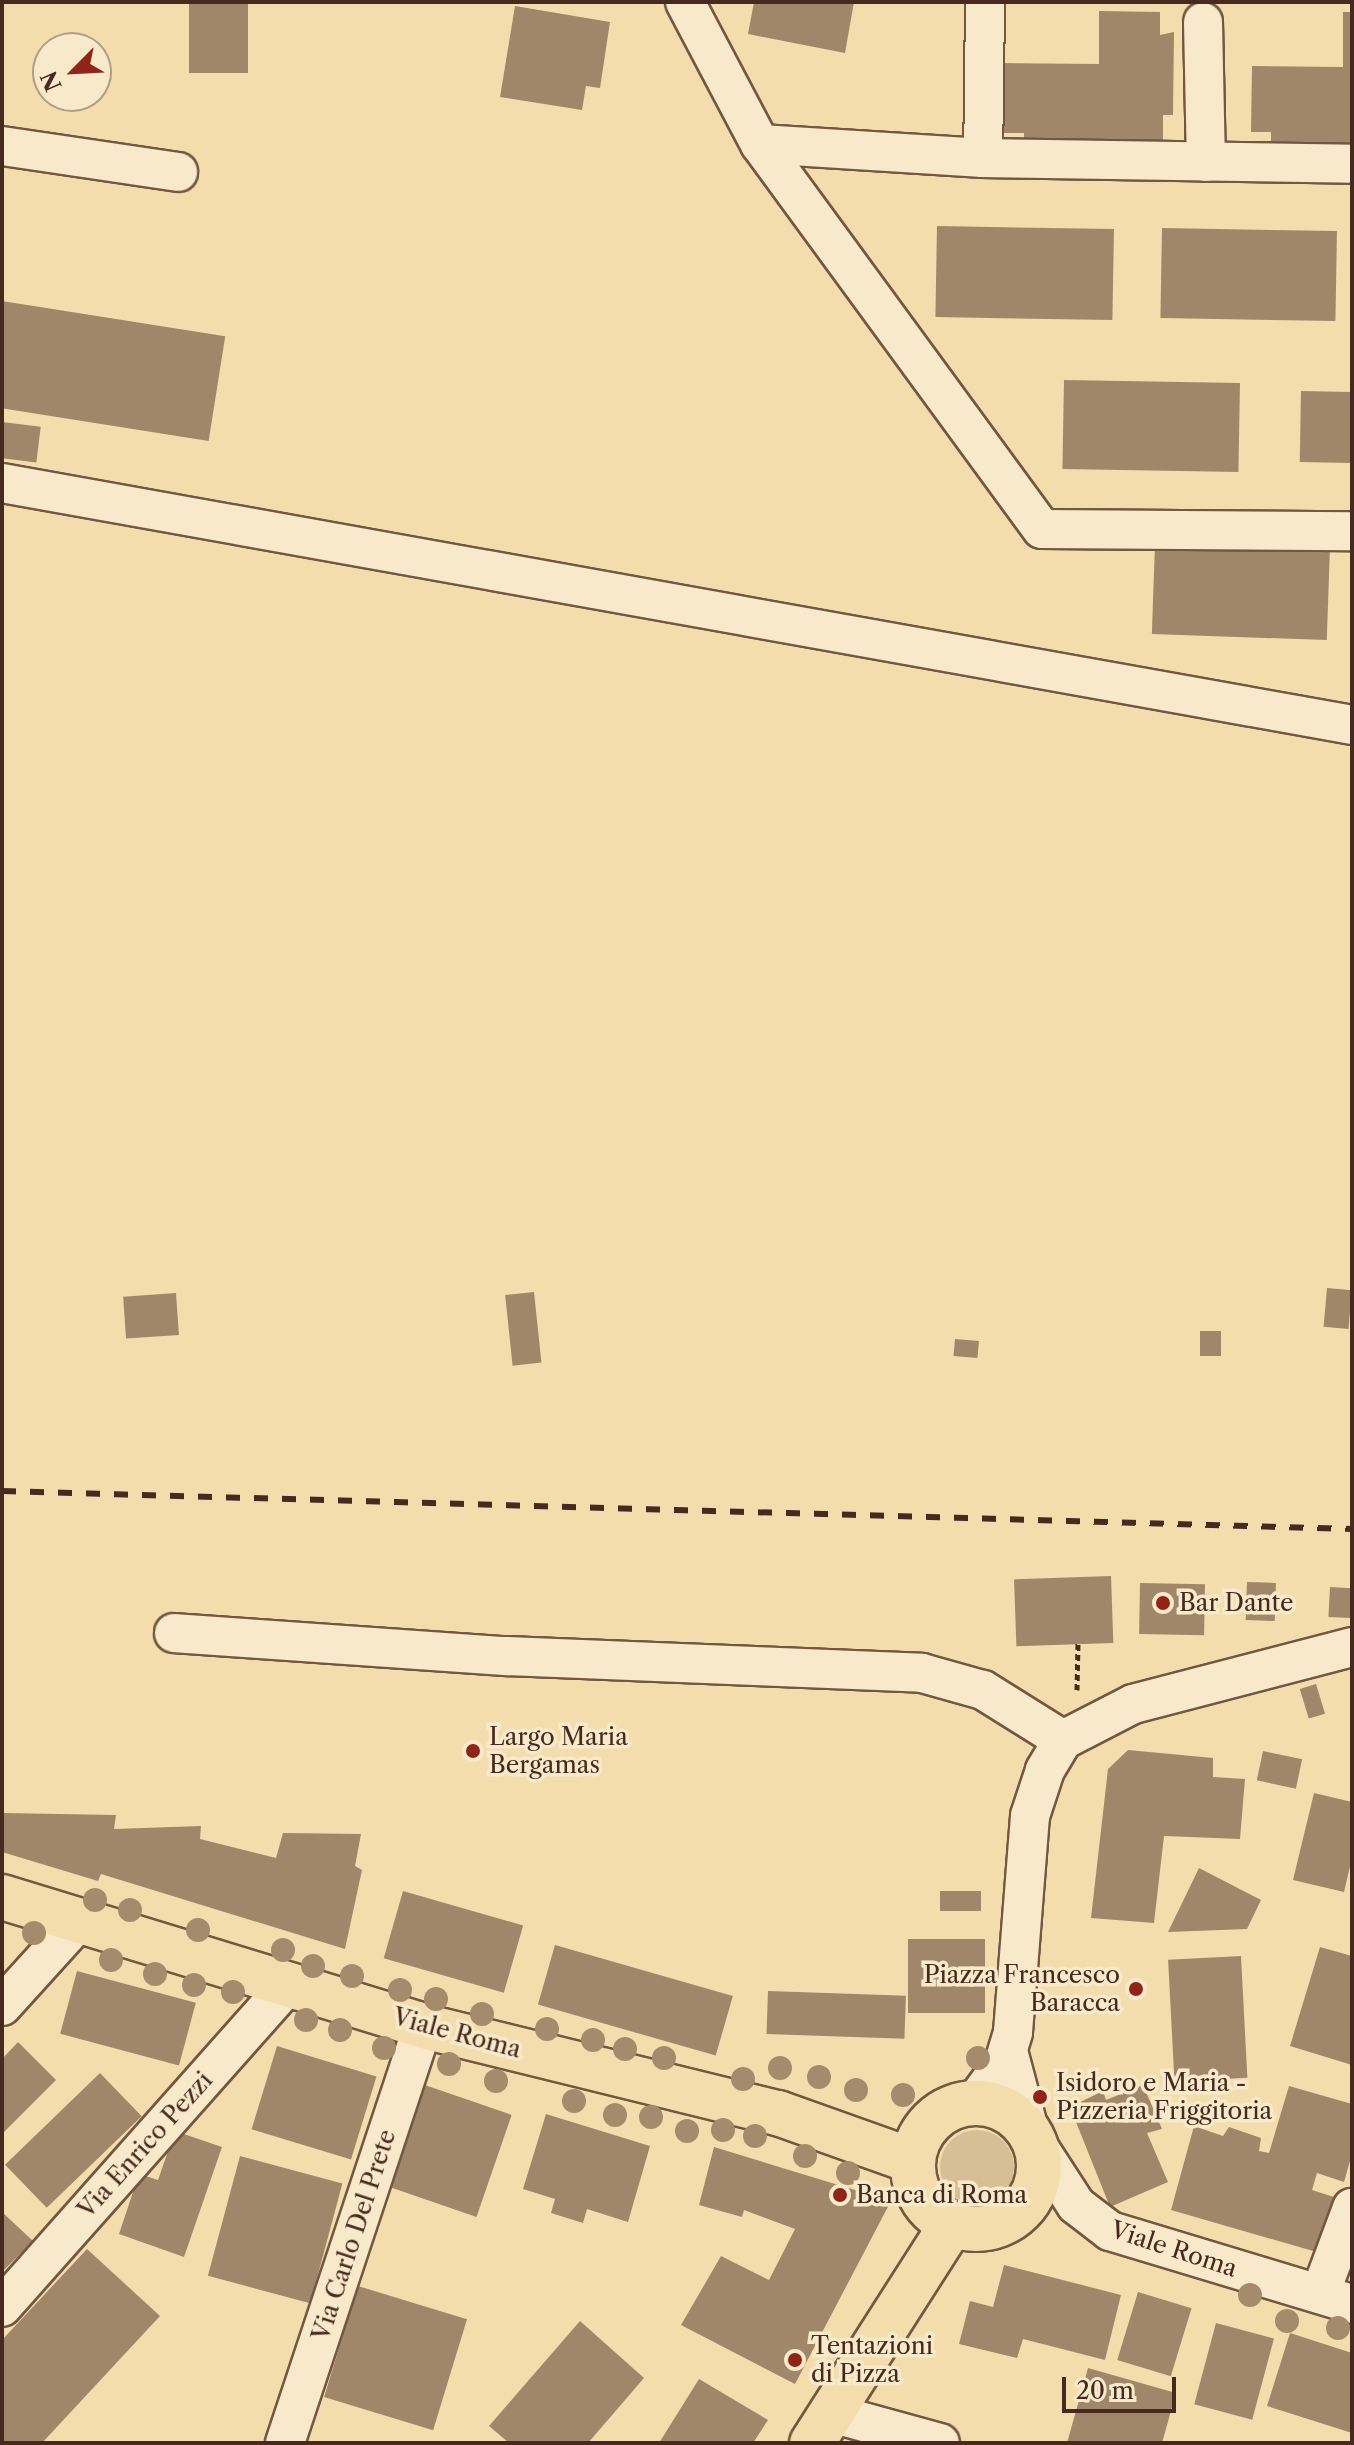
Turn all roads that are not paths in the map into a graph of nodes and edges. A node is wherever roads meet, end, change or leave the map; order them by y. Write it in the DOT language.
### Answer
graph roads {
  1 [pos="685,2"];
  2 [pos="985,2"];
  3 [pos="1203,22"];
  4 [pos="760,144"];
  5 [pos="2,146"];
  6 [pos="983,158"];
  7 [pos="1206,162"];
  8 [pos="1352,164"];
  9 [pos="178,172"];
  10 [pos="2,483"];
  11 [pos="1352,531"];
  12 [pos="1352,725"];
  13 [pos="174,1633"];
  14 [pos="1352,1647"];
  15 [pos="1063,1740"];
  16 [pos="2,1897"];
  17 [pos="81,1919"];
  18 [pos="289,1984"];
  19 [pos="2,2006"];
  20 [pos="423,2026"];
  21 [pos="1008,2051"];
  22 [pos="975,2102"];
  23 [pos="1031,2135"];
  24 [pos="913,2161"];
  25 [pos="1352,2208"];
  26 [pos="952,2224"];
  27 [pos="1336,2299"];
  28 [pos="2,2307"];
  29 [pos="822,2428"];
  30 [pos="285,2443"];
  31 [pos="940,2443"];
  1 -- 4 [label="street"];
  2 -- 6 [label="street"];
  3 -- 7 [label="street"];
  4 -- 6 [label="street"];
  4 -- 11 [label="street"];
  5 -- 9 [label="street"];
  6 -- 7 [label="street"];
  7 -- 8 [label="street"];
  10 -- 12 [label="street"];
  13 -- 15 [label="street"];
  14 -- 15 [label="street"];
  15 -- 21 [label="street"];
  16 -- 17 [label="main road, Viale Roma"];
  17 -- 18 [label="main road, Viale Roma"];
  17 -- 19 [label="street"];
  18 -- 20 [label="main road, Viale Roma"];
  18 -- 28 [label="street, Via Enrico Pezzi"];
  20 -- 24 [label="main road, Viale Roma"];
  20 -- 30 [label="street, Via Carlo Del Prete"];
  21 -- 22 [label="street"];
  21 -- 23 [label="street"];
  22 -- 23 [label="main road, Viale Roma"];
  22 -- 24 [label="main road"];
  23 -- 26 [label="main road"];
  23 -- 27 [label="street, Viale Roma"];
  24 -- 26 [label="main road"];
  25 -- 27 [label="street"];
  26 -- 29 [label="main road"];
  29 -- 31 [label="street"];
}
